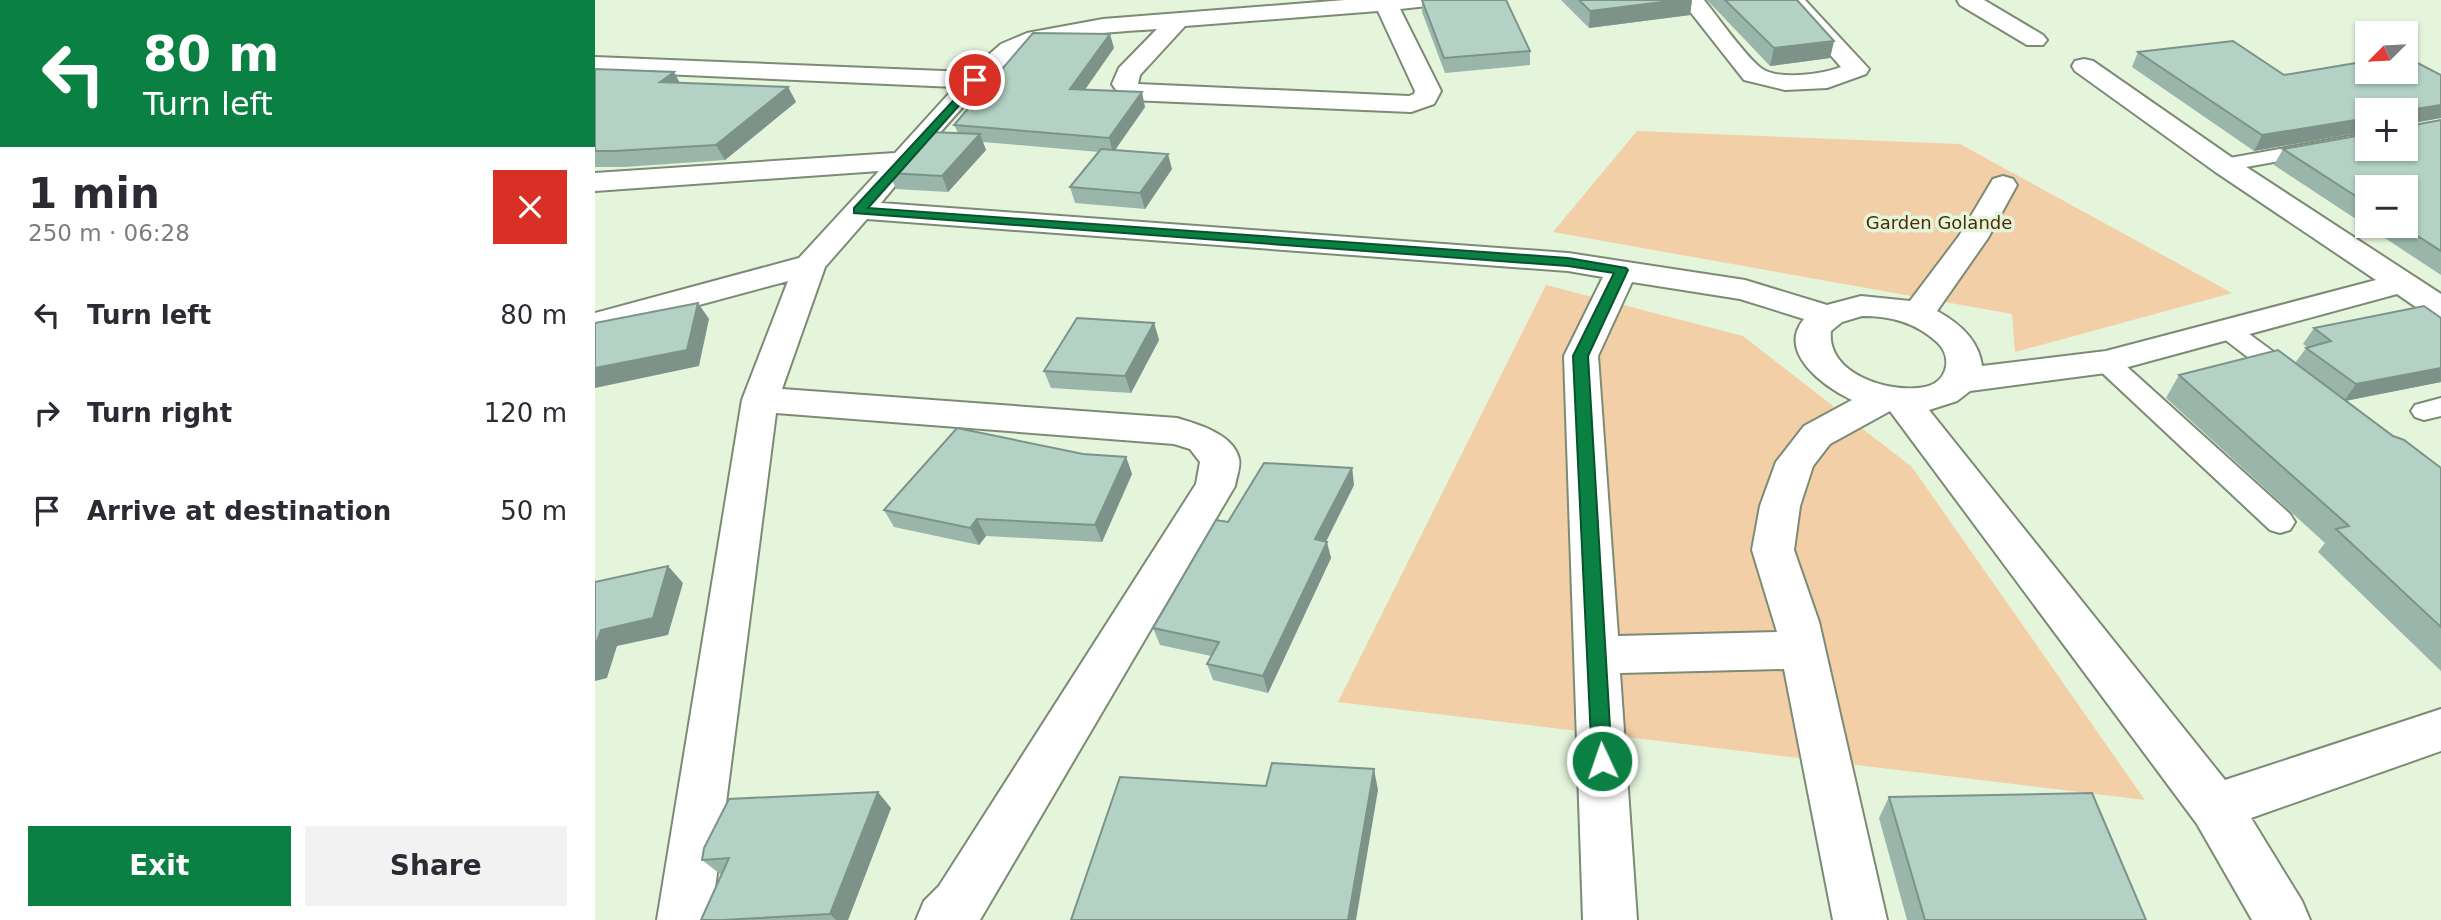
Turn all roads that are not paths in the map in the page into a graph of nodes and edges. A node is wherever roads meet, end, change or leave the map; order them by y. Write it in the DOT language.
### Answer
graph roads {
  1 [pos="1429,0"];
  2 [pos="1692,0"];
  3 [pos="1794,0"];
  4 [pos="1968,0"];
  5 [pos="1387,5"];
  6 [pos="1177,21"];
  7 [pos="2035,40"];
  8 [pos="595,64"];
  9 [pos="2084,66"];
  10 [pos="975,80"];
  11 [pos="2355,141"];
  12 [pos="901,160"];
  13 [pos="2224,166"];
  14 [pos="595,183"];
  15 [pos="2003,185"];
  16 [pos="859,211"];
  17 [pos="810,265"];
  18 [pos="1622,270"];
  19 [pos="2402,283"];
  20 [pos="2441,309"];
  21 [pos="1917,315"];
  22 [pos="1828,316"];
  23 [pos="595,323"];
  24 [pos="2228,330"];
  25 [pos="2106,362"];
  26 [pos="1959,381"];
  27 [pos="2313,395"];
  28 [pos="1893,399"];
  29 [pos="760,400"];
  30 [pos="2280,522"];
  31 [pos="1802,650"];
  32 [pos="1596,655"];
  33 [pos="2441,730"];
  34 [pos="2215,807"];
  35 [pos="684,920"];
  36 [pos="943,920"];
  37 [pos="1610,920"];
  38 [pos="1860,920"];
  39 [pos="2283,920"];
  1 -- 5 [label="street"];
  2 -- 3 [label="street"];
  4 -- 7 [label="street"];
  5 -- 6 [label="street"];
  5 -- 6 [label="street"];
  6 -- 10 [label="street"];
  8 -- 10 [label="street"];
  9 -- 13 [label="street"];
  10 -- 12 [label="street"];
  11 -- 13 [label="lane"];
  12 -- 14 [label="street"];
  12 -- 16 [label="street"];
  13 -- 19 [label="street"];
  15 -- 21 [label="street"];
  16 -- 17 [label="street"];
  16 -- 18 [label="street"];
  17 -- 23 [label="street"];
  17 -- 29 [label="street"];
  18 -- 22 [label="street"];
  18 -- 32 [label="street"];
  19 -- 20 [label="street"];
  19 -- 24 [label="street"];
  21 -- 22 [label="street"];
  21 -- 26 [label="street"];
  22 -- 28 [label="street"];
  24 -- 25 [label="street"];
  24 -- 27 [label="lane"];
  25 -- 26 [label="street"];
  25 -- 30 [label="lane"];
  26 -- 28 [label="street"];
  28 -- 31 [label="street"];
  28 -- 34 [label="street"];
  29 -- 35 [label="street"];
  29 -- 36 [label="street"];
  31 -- 32 [label="street"];
  31 -- 38 [label="street"];
  32 -- 37 [label="street"];
  33 -- 34 [label="street"];
  34 -- 39 [label="street"];
}
